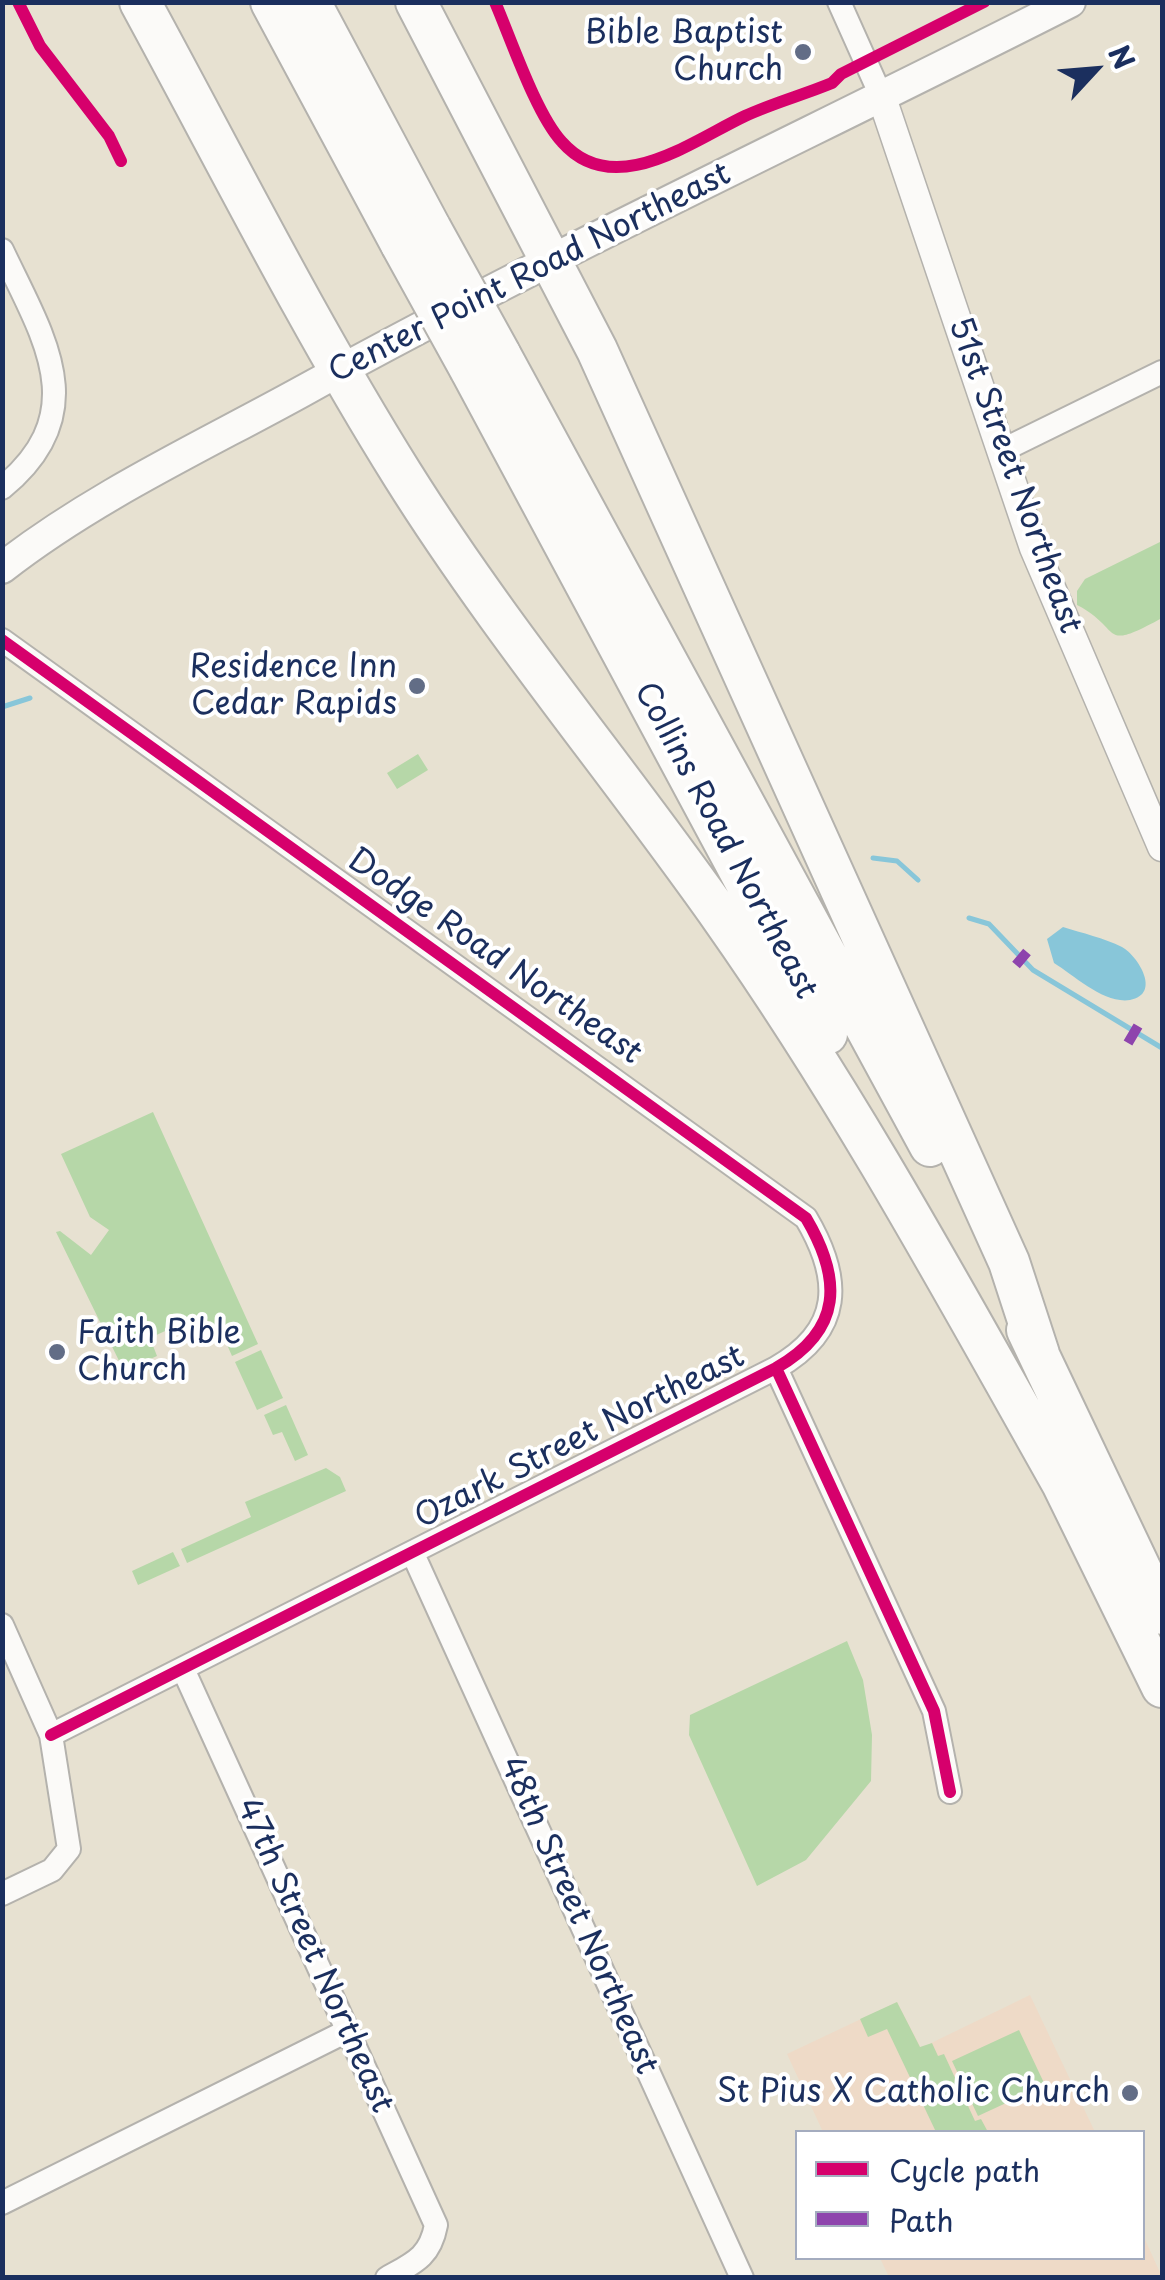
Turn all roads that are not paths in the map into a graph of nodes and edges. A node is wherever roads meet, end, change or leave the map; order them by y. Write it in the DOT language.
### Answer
graph roads {
  1 [pos="271,2"];
  2 [pos="310,2"];
  3 [pos="416,2"];
  4 [pos="839,2"];
  5 [pos="1070,2"];
  6 [pos="141,5"];
  7 [pos="882,98"];
  8 [pos="416,236"];
  9 [pos="2,250"];
  10 [pos="550,260"];
  11 [pos="485,362"];
  12 [pos="340,370"];
  13 [pos="1162,372"];
  14 [pos="1000,451"];
  15 [pos="2,488"];
  16 [pos="2,568"];
  17 [pos="2,640"];
  18 [pos="1162,848"];
  19 [pos="1040,1354"];
  20 [pos="776,1368"];
  21 [pos="1068,1494"];
  22 [pos="414,1554"];
  23 [pos="1162,1614"];
  24 [pos="2,1625"];
  25 [pos="183,1669"];
  26 [pos="1162,1687"];
  27 [pos="51,1735"];
  28 [pos="950,1792"];
  29 [pos="2,1894"];
  30 [pos="348,2032"];
  31 [pos="2,2203"];
  32 [pos="387,2278"];
  33 [pos="742,2278"];
  1 -- 8 [label="highway, Collins Road Northeast"];
  2 -- 8 [label="highway, Collins Road Northeast"];
  3 -- 10 [label="highway"];
  4 -- 7 [label="street"];
  5 -- 7 [label="main road, Center Point Road Northeast"];
  6 -- 12 [label="highway"];
  7 -- 10 [label="main road, Center Point Road Northeast"];
  7 -- 14 [label="street, 51st Street Northeast"];
  8 -- 11 [label="highway, Collins Road Northeast, bridge"];
  9 -- 15 [label="street"];
  10 -- 12 [label="main road, Center Point Road Northeast"];
  10 -- 19 [label="highway"];
  11 -- 19 [label="highway, Collins Road Northeast"];
  11 -- 21 [label="highway, Collins Road Northeast"];
  12 -- 16 [label="main road, Center Point Road Northeast"];
  12 -- 21 [label="highway"];
  13 -- 14 [label="street"];
  14 -- 18 [label="street, 51st Street Northeast"];
  17 -- 20 [label="street, Dodge Road Northeast"];
  19 -- 23 [label="highway, Collins Road Northeast"];
  20 -- 22 [label="street, Ozark Street Northeast"];
  20 -- 28 [label="street, Ozark Street Northeast"];
  21 -- 26 [label="highway, Collins Road Northeast"];
  22 -- 25 [label="street, Ozark Street Northeast"];
  22 -- 33 [label="street, 48th Street Northeast"];
  24 -- 27 [label="street"];
  25 -- 27 [label="street, Ozark Street Northeast"];
  25 -- 30 [label="street, 47th Street Northeast"];
  27 -- 29 [label="street"];
  30 -- 31 [label="street"];
  30 -- 32 [label="street, 47th Street Northeast"];
}
